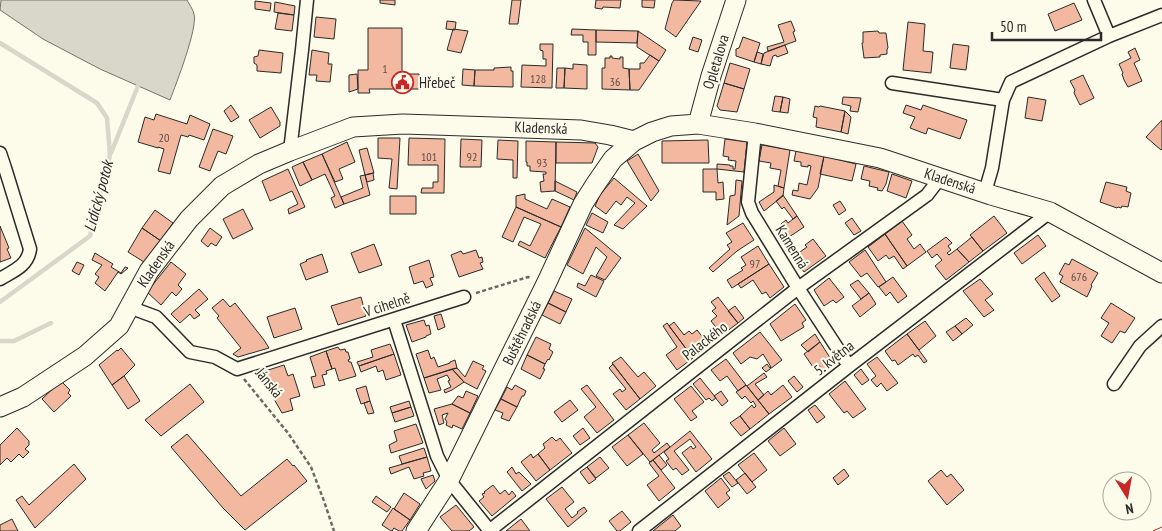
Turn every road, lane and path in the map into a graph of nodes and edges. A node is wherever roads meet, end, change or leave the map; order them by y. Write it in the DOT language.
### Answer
graph roads {
  1 [pos="307,0"];
  2 [pos="736,0"];
  3 [pos="1094,0"];
  4 [pos="1162,15"];
  5 [pos="1110,36"];
  6 [pos="892,82"];
  7 [pos="1003,100"];
  8 [pos="698,124"];
  9 [pos="755,132"];
  10 [pos="634,141"];
  11 [pos="290,151"];
  12 [pos="0,153"];
  13 [pos="940,178"];
  14 [pos="984,192"];
  15 [pos="1050,212"];
  16 [pos="1162,273"];
  17 [pos="0,279"];
  18 [pos="547,282"];
  19 [pos="798,288"];
  20 [pos="464,296"];
  21 [pos="129,307"];
  22 [pos="394,320"];
  23 [pos="1162,326"];
  24 [pos="850,366"];
  25 [pos="237,369"];
  26 [pos="1114,384"];
  27 [pos="0,407"];
  28 [pos="449,480"];
  29 [pos="334,531"];
  30 [pos="416,531"];
  31 [pos="490,531"];
  32 [pos="639,531"];
  1 -- 11 [label="street"];
  2 -- 8 [label="street, Opletalova"];
  3 -- 5 [label="street"];
  4 -- 5 [label="street"];
  5 -- 7 [label="street"];
  6 -- 7 [label="street"];
  7 -- 14 [label="street"];
  8 -- 9 [label="street, Kladenská"];
  8 -- 10 [label="street, Kladenská"];
  9 -- 13 [label="street, Kladenská"];
  9 -- 19 [label="street, Kamenná"];
  10 -- 11 [label="street, Kladenská"];
  10 -- 18 [label="street, Buštěhradská"];
  11 -- 21 [label="street, Kladenská"];
  12 -- 17 [label="street"];
  13 -- 14 [label="street, Kladenská"];
  13 -- 19 [label="street, Palackého"];
  14 -- 15 [label="street, Kladenská"];
  15 -- 16 [label="street, Kladenská"];
  15 -- 24 [label="street, 5. května"];
  18 -- 20 [label="path"];
  18 -- 28 [label="street, Buštěhradská"];
  19 -- 24 [label="street, Kamenná"];
  19 -- 31 [label="street, Palackého"];
  20 -- 22 [label="street, V cihelně"];
  21 -- 25 [label="street, Jánská"];
  21 -- 27 [label="street, Kladenská"];
  22 -- 25 [label="street, V cihelně"];
  22 -- 28 [label="street"];
  23 -- 26 [label="street"];
  24 -- 32 [label="street, 5. května"];
  25 -- 29 [label="path, Jánská"];
  28 -- 30 [label="street, Buštěhradská"];
  28 -- 31 [label="street"];
}
